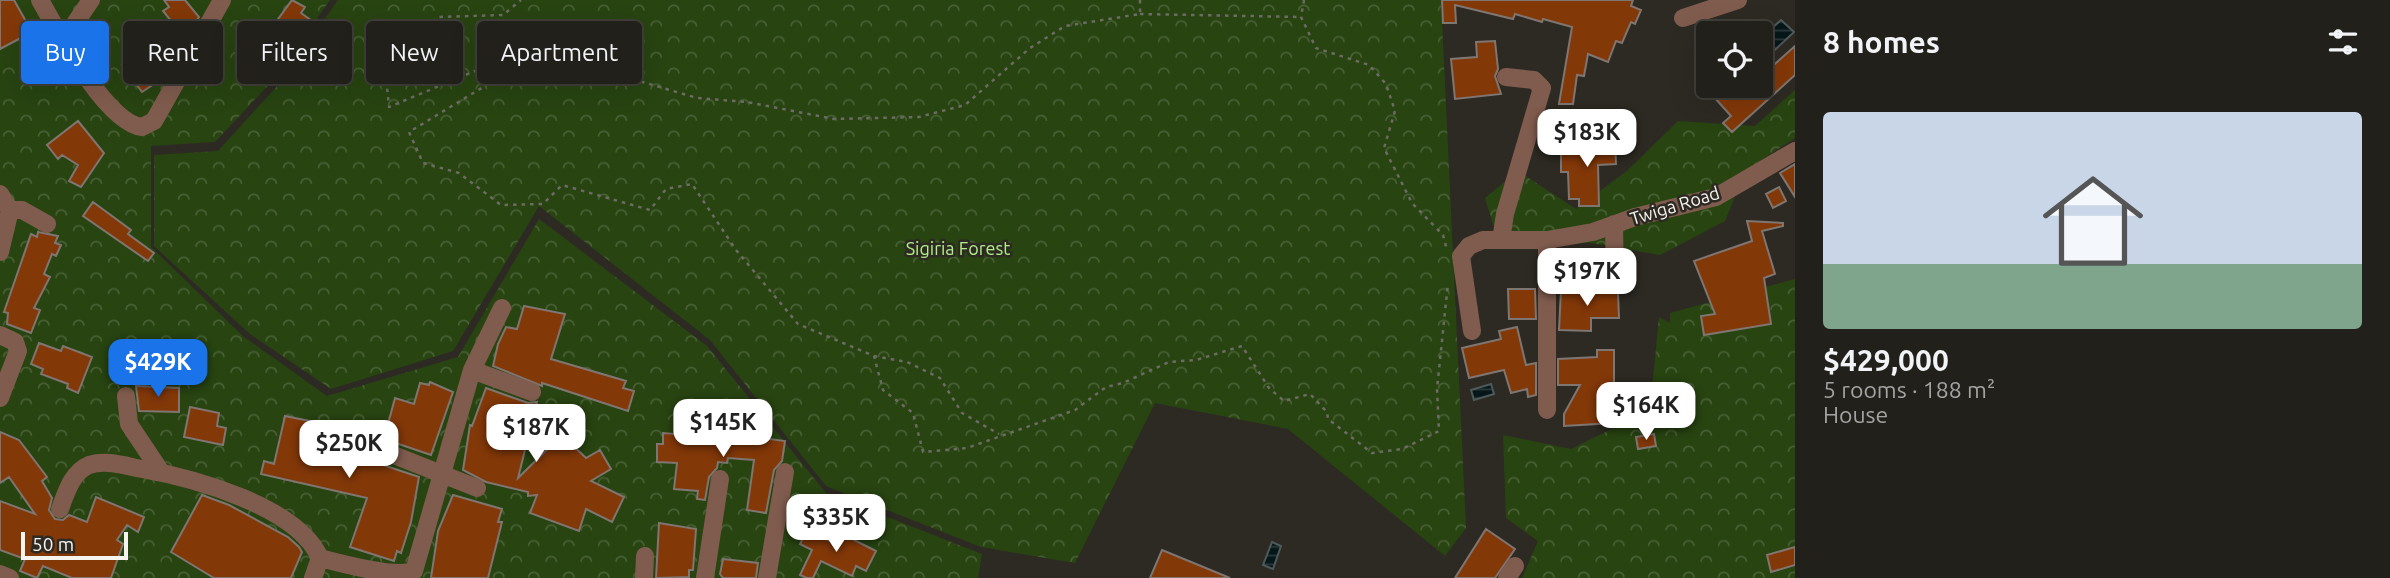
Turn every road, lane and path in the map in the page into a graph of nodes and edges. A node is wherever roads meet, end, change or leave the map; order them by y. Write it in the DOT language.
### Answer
graph roads {
  1 [pos="40,0"];
  2 [pos="91,0"];
  3 [pos="222,0"];
  4 [pos="521,0"];
  5 [pos="1140,0"];
  6 [pos="1304,0"];
  7 [pos="1738,0"];
  8 [pos="1140,14"];
  9 [pos="1301,17"];
  10 [pos="1683,18"];
  11 [pos="52,21"];
  12 [pos="77,21"];
  13 [pos="477,72"];
  14 [pos="1506,77"];
  15 [pos="642,82"];
  16 [pos="93,84"];
  17 [pos="488,84"];
  18 [pos="1795,151"];
  19 [pos="0,194"];
  20 [pos="10,210"];
  21 [pos="47,224"];
  22 [pos="1614,225"];
  23 [pos="1501,240"];
  24 [pos="1548,240"];
  25 [pos="0,252"];
  26 [pos="1449,256"];
  27 [pos="1449,279"];
  28 [pos="1615,282"];
  29 [pos="502,308"];
  30 [pos="1472,331"];
  31 [pos="0,335"];
  32 [pos="874,356"];
  33 [pos="472,370"];
  34 [pos="532,392"];
  35 [pos="126,396"];
  36 [pos="0,398"];
  37 [pos="1547,411"];
  38 [pos="1001,435"];
  39 [pos="376,448"];
  40 [pos="161,472"];
  41 [pos="785,472"];
  42 [pos="443,475"];
  43 [pos="720,479"];
  44 [pos="477,488"];
  45 [pos="60,509"];
  46 [pos="645,556"];
  47 [pos="320,558"];
  48 [pos="0,574"];
  49 [pos="10,578"];
  50 [pos="313,578"];
  51 [pos="644,578"];
  52 [pos="705,578"];
  53 [pos="767,578"];
  1 -- 11 [label="street"];
  2 -- 12 [label="street"];
  3 -- 16 [label="street"];
  4 -- 13 [label="path"];
  5 -- 8 [label="path"];
  6 -- 9 [label="path"];
  7 -- 10 [label="street"];
  8 -- 9 [label="path"];
  8 -- 15 [label="path"];
  9 -- 26 [label="path"];
  14 -- 23 [label="street"];
  17 -- 32 [label="path"];
  18 -- 22 [label="street, Twiga Road"];
  19 -- 20 [label="street"];
  20 -- 21 [label="street"];
  20 -- 25 [label="street"];
  22 -- 24 [label="street, Twiga Road"];
  22 -- 28 [label="street"];
  23 -- 24 [label="street, Twiga Road"];
  23 -- 30 [label="street, Twiga Road"];
  24 -- 37 [label="street"];
  27 -- 38 [label="path"];
  29 -- 33 [label="street"];
  31 -- 36 [label="street"];
  32 -- 38 [label="path"];
  32 -- 38 [label="path"];
  33 -- 34 [label="street"];
  33 -- 42 [label="street"];
  35 -- 40 [label="street"];
  39 -- 42 [label="street"];
  40 -- 45 [label="street"];
  40 -- 47 [label="street"];
  41 -- 53 [label="street"];
  42 -- 44 [label="street"];
  42 -- 47 [label="street"];
  43 -- 52 [label="street"];
  46 -- 51 [label="street"];
  47 -- 50 [label="street"];
  48 -- 49 [label="street"];
}
